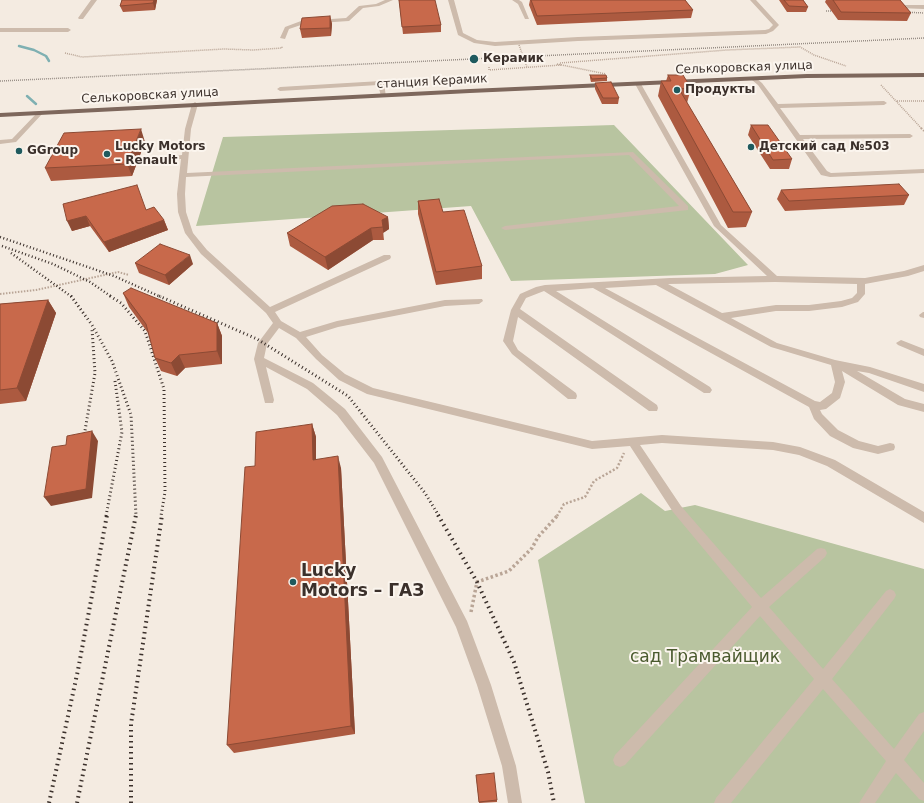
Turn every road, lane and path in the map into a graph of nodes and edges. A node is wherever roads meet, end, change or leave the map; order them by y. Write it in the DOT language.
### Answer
graph roads {
  1 [pos="94,0"];
  2 [pos="390,0"];
  3 [pos="451,0"];
  4 [pos="515,0"];
  5 [pos="753,0"];
  6 [pos="900,6"];
  7 [pos="924,7"];
  8 [pos="81,18"];
  9 [pos="527,18"];
  10 [pos="0,30"];
  11 [pos="68,30"];
  12 [pos="283,38"];
  13 [pos="519,46"];
  14 [pos="65,53"];
  15 [pos="564,65"];
  16 [pos="489,67"];
  17 [pos="527,67"];
  18 [pos="852,68"];
  19 [pos="924,75"];
  20 [pos="612,76"];
  21 [pos="754,78"];
  22 [pos="878,82"];
  23 [pos="638,84"];
  24 [pos="565,87"];
  25 [pos="280,89"];
  26 [pos="384,96"];
  27 [pos="300,100"];
  28 [pos="896,101"];
  29 [pos="924,101"];
  30 [pos="884,103"];
  31 [pos="195,104"];
  32 [pos="775,106"];
  33 [pos="40,113"];
  34 [pos="0,115"];
  35 [pos="924,131"];
  36 [pos="910,136"];
  37 [pos="798,137"];
  38 [pos="0,142"];
  39 [pos="184,157"];
  40 [pos="153,160"];
  41 [pos="924,171"];
  42 [pos="183,175"];
  43 [pos="505,228"];
  44 [pos="387,257"];
  45 [pos="924,268"];
  46 [pos="129,275"];
  47 [pos="775,279"];
  48 [pos="861,281"];
  49 [pos="658,282"];
  50 [pos="592,285"];
  51 [pos="545,288"];
  52 [pos="0,294"];
  53 [pos="479,301"];
  54 [pos="515,310"];
  55 [pos="269,311"];
  56 [pos="720,316"];
  57 [pos="278,323"];
  58 [pos="299,336"];
  59 [pos="901,343"];
  60 [pos="924,353"];
  61 [pos="259,359"];
  62 [pos="835,363"];
  63 [pos="924,388"];
  64 [pos="707,390"];
  65 [pos="572,396"];
  66 [pos="269,400"];
  67 [pos="813,405"];
  68 [pos="653,408"];
  69 [pos="924,408"];
  70 [pos="632,441"];
  71 [pos="890,447"];
  72 [pos="924,518"];
  73 [pos="821,553"];
  74 [pos="890,595"];
  75 [pos="760,607"];
  76 [pos="462,625"];
  77 [pos="823,679"];
  78 [pos="924,719"];
  79 [pos="620,760"];
  80 [pos="895,761"];
  81 [pos="924,794"];
  82 [pos="516,803"];
  83 [pos="721,803"];
  84 [pos="866,803"];
  1 -- 8 [label="street"];
  2 -- 12 [label="street"];
  3 -- 5 [label="street"];
  4 -- 9 [label="street"];
  6 -- 7 [label="street"];
  10 -- 11 [label="street"];
  12 -- 14 [label="path"];
  13 -- 17 [label="path, bridge"];
  15 -- 17 [label="path"];
  15 -- 18 [label="path"];
  15 -- 20 [label="path"];
  16 -- 17 [label="path"];
  19 -- 21 [label="main road, Селькоровская улица"];
  21 -- 23 [label="main road, Селькоровская улица"];
  21 -- 32 [label="street"];
  22 -- 28 [label="path"];
  23 -- 24 [label="main road, Селькоровская улица"];
  23 -- 47 [label="street"];
  24 -- 26 [label="main road, станция Керамик"];
  25 -- 26 [label="street"];
  26 -- 27 [label="main road, станция Керамик"];
  27 -- 31 [label="main road, Селькоровская улица"];
  28 -- 29 [label="path"];
  28 -- 35 [label="path"];
  30 -- 32 [label="street"];
  31 -- 33 [label="main road, Селькоровская улица"];
  31 -- 39 [label="street"];
  32 -- 37 [label="street"];
  33 -- 34 [label="main road, Селькоровская улица"];
  33 -- 38 [label="street"];
  36 -- 37 [label="street"];
  37 -- 41 [label="street"];
  39 -- 40 [label="street"];
  39 -- 42 [label="street"];
  42 -- 43 [label="street"];
  42 -- 55 [label="street"];
  44 -- 55 [label="street"];
  45 -- 48 [label="street"];
  46 -- 52 [label="path"];
  47 -- 48 [label="street"];
  47 -- 49 [label="street"];
  48 -- 56 [label="street"];
  49 -- 50 [label="street"];
  49 -- 56 [label="street"];
  50 -- 51 [label="street"];
  50 -- 67 [label="street"];
  51 -- 54 [label="street"];
  51 -- 64 [label="street"];
  53 -- 58 [label="street"];
  54 -- 65 [label="street"];
  54 -- 68 [label="street"];
  55 -- 57 [label="street"];
  56 -- 62 [label="street"];
  57 -- 58 [label="street"];
  57 -- 61 [label="street"];
  58 -- 70 [label="street"];
  59 -- 60 [label="street"];
  61 -- 66 [label="street"];
  61 -- 76 [label="street"];
  62 -- 63 [label="street"];
  62 -- 67 [label="street"];
  62 -- 69 [label="street"];
  67 -- 71 [label="street"];
  70 -- 72 [label="street"];
  70 -- 75 [label="street"];
  70 -- 76 [label="path"];
  73 -- 75 [label="street"];
  74 -- 77 [label="street"];
  75 -- 77 [label="street"];
  75 -- 79 [label="street"];
  76 -- 82 [label="street"];
  77 -- 80 [label="street"];
  77 -- 83 [label="street"];
  78 -- 80 [label="street"];
  80 -- 81 [label="street"];
  80 -- 84 [label="street"];
}
